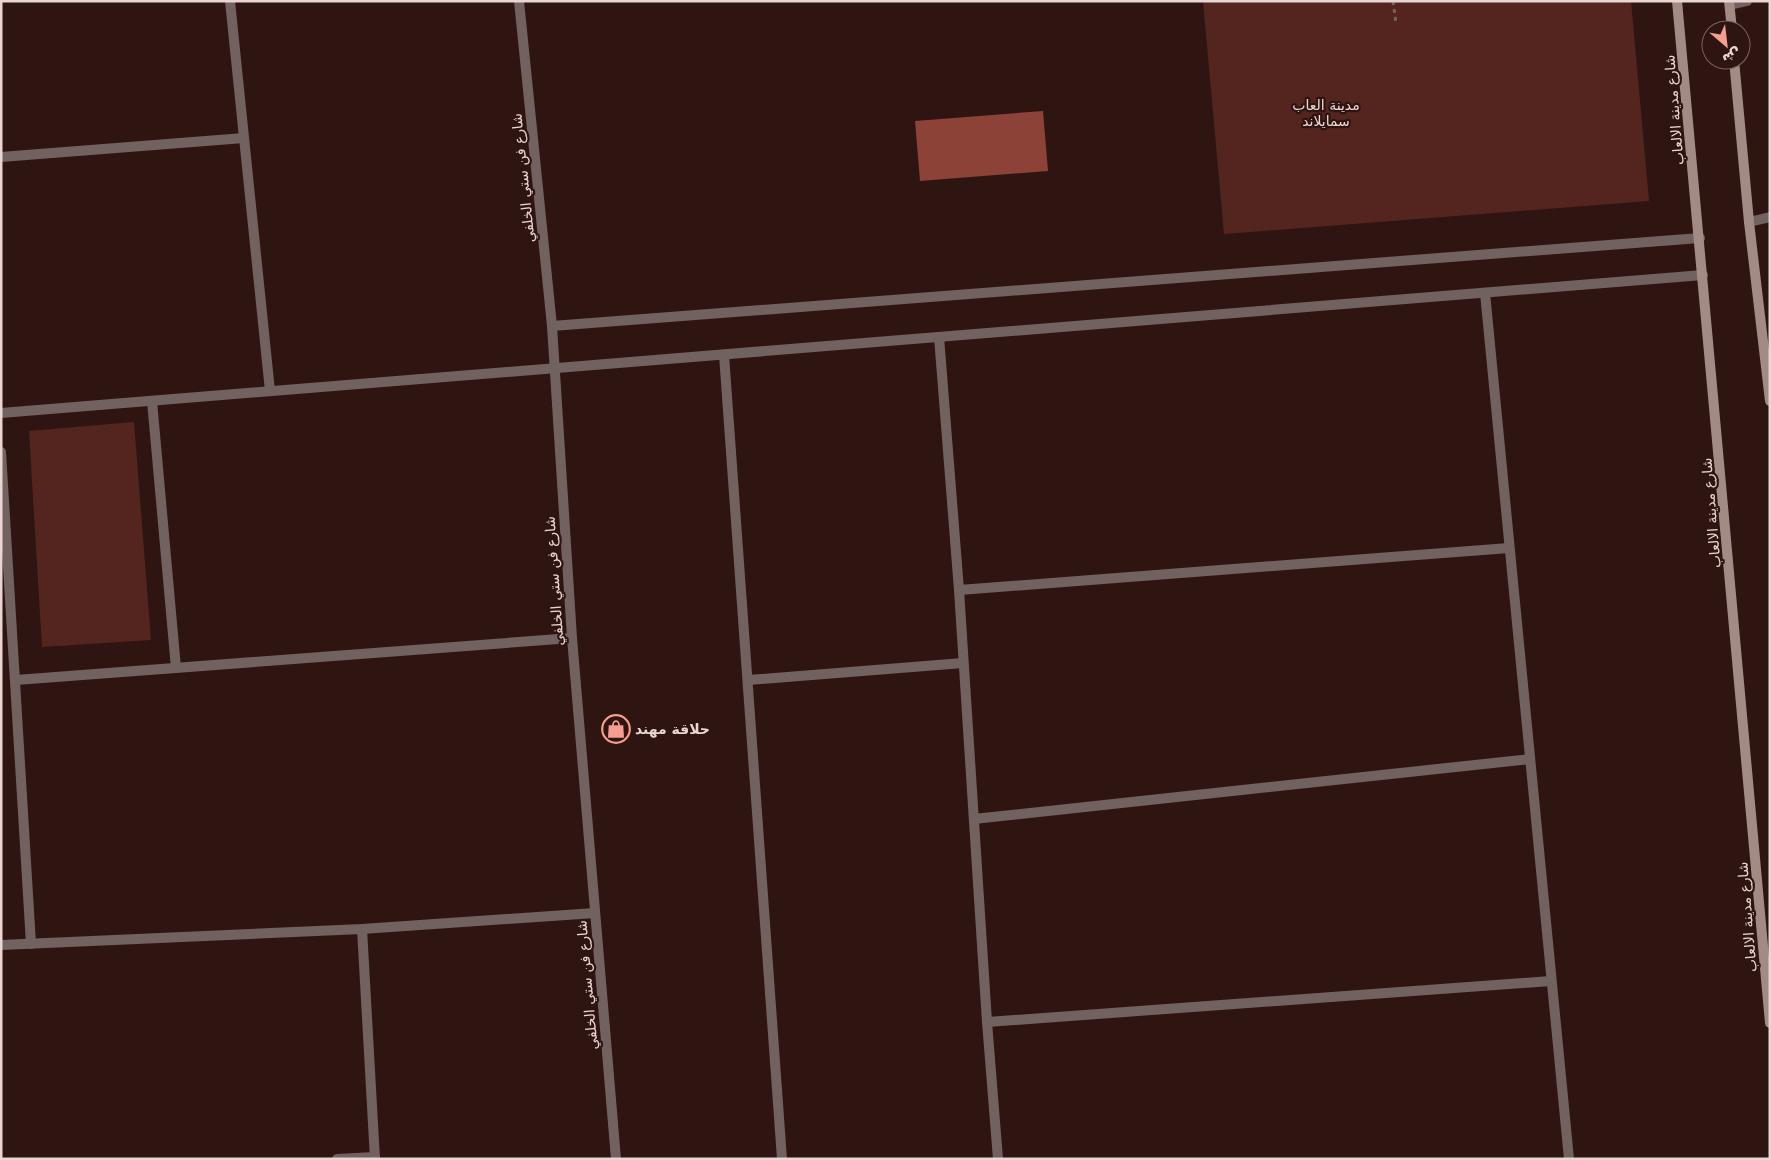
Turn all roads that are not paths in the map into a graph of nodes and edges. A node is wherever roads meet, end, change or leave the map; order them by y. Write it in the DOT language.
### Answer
graph roads {
  1 [pos="230,1"];
  2 [pos="520,1"];
  3 [pos="1677,1"];
  4 [pos="1747,1"];
  5 [pos="1729,3"];
  6 [pos="1731,20"];
  7 [pos="1735,70"];
  8 [pos="244,138"];
  9 [pos="1,157"];
  10 [pos="1770,217"];
  11 [pos="1749,222"];
  12 [pos="1700,238"];
  13 [pos="1703,276"];
  14 [pos="1485,293"];
  15 [pos="552,326"];
  16 [pos="938,337"];
  17 [pos="724,354"];
  18 [pos="554,368"];
  19 [pos="270,391"];
  20 [pos="152,401"];
  21 [pos="1770,401"];
  22 [pos="1,413"];
  23 [pos="1,452"];
  24 [pos="1509,548"];
  25 [pos="958,590"];
  26 [pos="572,638"];
  27 [pos="963,663"];
  28 [pos="176,668"];
  29 [pos="16,680"];
  30 [pos="748,680"];
  31 [pos="1530,758"];
  32 [pos="974,819"];
  33 [pos="595,913"];
  34 [pos="362,929"];
  35 [pos="1766,934"];
  36 [pos="31,944"];
  37 [pos="1,945"];
  38 [pos="1552,981"];
  39 [pos="987,1022"];
  40 [pos="1770,1023"];
  41 [pos="375,1158"];
  42 [pos="337,1159"];
  43 [pos="616,1159"];
  44 [pos="782,1159"];
  45 [pos="998,1159"];
  46 [pos="1569,1159"];
  1 -- 8 [label="street"];
  2 -- 15 [label="street, شارع فن ستي الخلفي"];
  3 -- 12 [label="main road, شارع مدينة الالعاب"];
  4 -- 5 [label="street"];
  5 -- 6 [label="main road"];
  7 -- 11 [label="main road"];
  8 -- 9 [label="street"];
  8 -- 19 [label="street"];
  10 -- 11 [label="street"];
  11 -- 21 [label="main road"];
  12 -- 13 [label="main road, شارع مدينة الالعاب"];
  12 -- 15 [label="street"];
  13 -- 14 [label="street"];
  13 -- 35 [label="main road, شارع مدينة الالعاب"];
  14 -- 16 [label="street"];
  14 -- 24 [label="street"];
  15 -- 18 [label="street, شارع فن ستي الخلفي"];
  16 -- 17 [label="street"];
  16 -- 25 [label="street"];
  17 -- 18 [label="street"];
  17 -- 30 [label="street"];
  18 -- 19 [label="street"];
  18 -- 26 [label="street, شارع فن ستي الخلفي"];
  19 -- 20 [label="street"];
  20 -- 22 [label="street"];
  20 -- 28 [label="street"];
  23 -- 29 [label="street"];
  24 -- 25 [label="street"];
  24 -- 31 [label="street"];
  25 -- 27 [label="street"];
  26 -- 28 [label="street"];
  26 -- 33 [label="street, شارع فن ستي الخلفي"];
  27 -- 30 [label="street"];
  27 -- 32 [label="street"];
  28 -- 29 [label="street"];
  29 -- 36 [label="street"];
  30 -- 44 [label="street"];
  31 -- 32 [label="street"];
  31 -- 38 [label="street"];
  32 -- 39 [label="street"];
  33 -- 34 [label="street"];
  33 -- 43 [label="street, شارع فن ستي الخلفي"];
  34 -- 36 [label="street"];
  34 -- 41 [label="street"];
  35 -- 40 [label="main road, شارع مدينة الالعاب"];
  36 -- 37 [label="street"];
  38 -- 39 [label="street"];
  38 -- 46 [label="street"];
  39 -- 45 [label="street"];
  41 -- 42 [label="street"];
}
